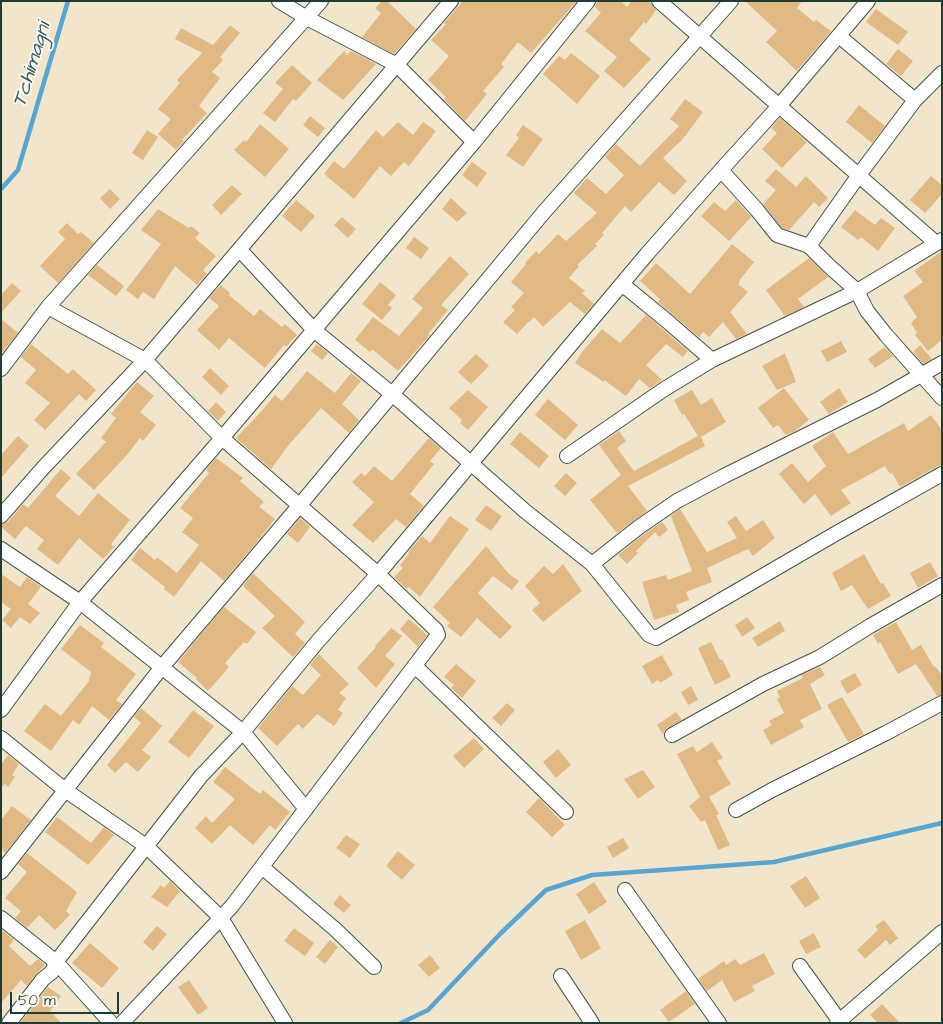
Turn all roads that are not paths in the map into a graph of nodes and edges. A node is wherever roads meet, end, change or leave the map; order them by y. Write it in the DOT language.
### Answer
graph roads {
  1 [pos="279,1"];
  2 [pos="321,1"];
  3 [pos="451,1"];
  4 [pos="588,1"];
  5 [pos="659,1"];
  6 [pos="731,1"];
  7 [pos="868,1"];
  8 [pos="307,18"];
  9 [pos="839,36"];
  10 [pos="700,37"];
  11 [pos="397,65"];
  12 [pos="942,73"];
  13 [pos="916,100"];
  14 [pos="778,106"];
  15 [pos="474,142"];
  16 [pos="720,170"];
  17 [pos="859,175"];
  18 [pos="939,242"];
  19 [pos="809,246"];
  20 [pos="240,250"];
  21 [pos="622,284"];
  22 [pos="858,290"];
  23 [pos="48,307"];
  24 [pos="314,330"];
  25 [pos="145,360"];
  26 [pos="712,360"];
  27 [pos="942,363"];
  28 [pos="1,369"];
  29 [pos="921,374"];
  30 [pos="392,394"];
  31 [pos="942,398"];
  32 [pos="222,438"];
  33 [pos="567,456"];
  34 [pos="471,464"];
  35 [pos="942,474"];
  36 [pos="299,506"];
  37 [pos="1,516"];
  38 [pos="1,549"];
  39 [pos="592,564"];
  40 [pos="378,574"];
  41 [pos="942,585"];
  42 [pos="80,602"];
  43 [pos="415,666"];
  44 [pos="162,667"];
  45 [pos="942,703"];
  46 [pos="1,710"];
  47 [pos="243,732"];
  48 [pos="672,735"];
  49 [pos="1,738"];
  50 [pos="65,790"];
  51 [pos="306,809"];
  52 [pos="736,810"];
  53 [pos="566,812"];
  54 [pos="146,846"];
  55 [pos="262,867"];
  56 [pos="1,872"];
  57 [pos="625,890"];
  58 [pos="1,918"];
  59 [pos="222,918"];
  60 [pos="942,932"];
  61 [pos="56,962"];
  62 [pos="800,966"];
  63 [pos="374,967"];
  64 [pos="561,976"];
  65 [pos="839,1022"];
  66 [pos="9,1023"];
  67 [pos="111,1023"];
  68 [pos="122,1023"];
  69 [pos="285,1023"];
  70 [pos="592,1023"];
  71 [pos="719,1023"];
  1 -- 8 [label="street"];
  2 -- 8 [label="street"];
  3 -- 11 [label="street"];
  4 -- 15 [label="street"];
  5 -- 10 [label="street"];
  6 -- 10 [label="street"];
  7 -- 9 [label="street"];
  8 -- 11 [label="street"];
  8 -- 23 [label="street"];
  9 -- 13 [label="street"];
  9 -- 14 [label="street"];
  10 -- 14 [label="street"];
  10 -- 30 [label="street"];
  11 -- 15 [label="street"];
  11 -- 20 [label="street"];
  12 -- 13 [label="street"];
  13 -- 17 [label="street"];
  14 -- 16 [label="street"];
  14 -- 17 [label="street"];
  15 -- 24 [label="street"];
  16 -- 19 [label="street"];
  16 -- 21 [label="street"];
  17 -- 18 [label="street"];
  17 -- 19 [label="street"];
  18 -- 22 [label="street"];
  19 -- 22 [label="street"];
  20 -- 24 [label="street"];
  20 -- 25 [label="street"];
  21 -- 26 [label="street"];
  21 -- 34 [label="street"];
  22 -- 26 [label="street"];
  22 -- 29 [label="street"];
  23 -- 25 [label="street"];
  23 -- 28 [label="street"];
  24 -- 30 [label="street"];
  24 -- 32 [label="street"];
  25 -- 32 [label="street"];
  25 -- 37 [label="street"];
  26 -- 33 [label="street"];
  27 -- 29 [label="street"];
  29 -- 31 [label="street"];
  29 -- 39 [label="street"];
  30 -- 34 [label="street"];
  30 -- 36 [label="street"];
  32 -- 36 [label="street"];
  32 -- 42 [label="street"];
  34 -- 39 [label="street"];
  34 -- 40 [label="street"];
  35 -- 39 [label="street"];
  36 -- 40 [label="street"];
  36 -- 44 [label="street"];
  38 -- 42 [label="street"];
  40 -- 43 [label="street"];
  40 -- 47 [label="street"];
  41 -- 48 [label="street"];
  42 -- 44 [label="street"];
  42 -- 46 [label="street"];
  43 -- 51 [label="street"];
  43 -- 53 [label="street"];
  44 -- 47 [label="street"];
  44 -- 50 [label="street"];
  45 -- 52 [label="street"];
  47 -- 51 [label="street"];
  47 -- 54 [label="street"];
  49 -- 50 [label="street"];
  50 -- 54 [label="street"];
  50 -- 56 [label="street"];
  51 -- 55 [label="street"];
  54 -- 59 [label="street"];
  54 -- 61 [label="street"];
  55 -- 59 [label="street"];
  55 -- 63 [label="street"];
  57 -- 71 [label="street"];
  58 -- 61 [label="street"];
  59 -- 68 [label="street"];
  59 -- 69 [label="street"];
  60 -- 65 [label="street"];
  61 -- 66 [label="street"];
  61 -- 67 [label="street"];
  62 -- 65 [label="street"];
  64 -- 70 [label="street"];
}
